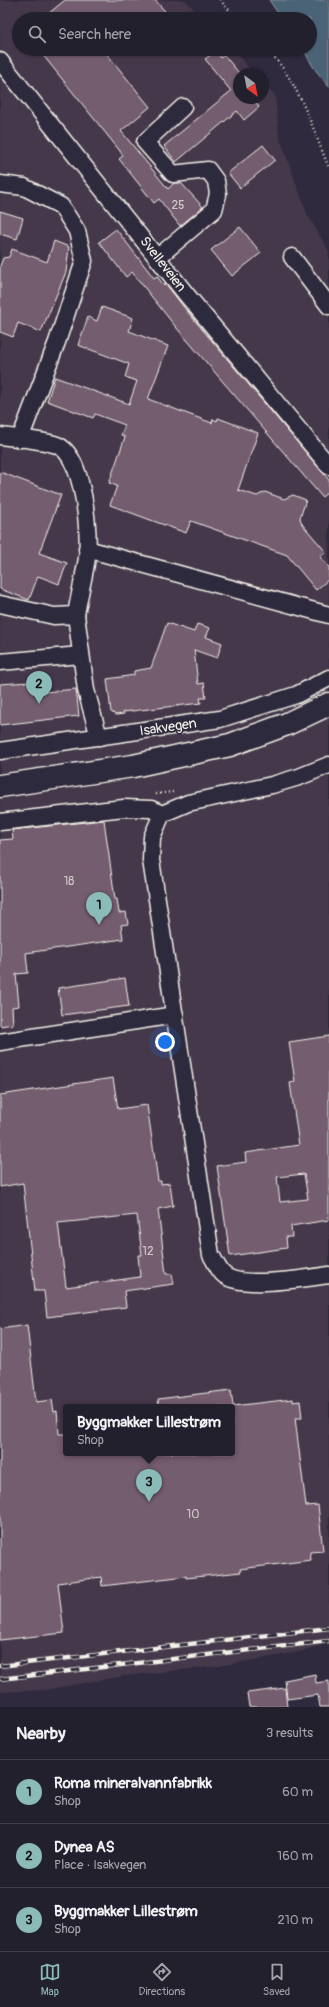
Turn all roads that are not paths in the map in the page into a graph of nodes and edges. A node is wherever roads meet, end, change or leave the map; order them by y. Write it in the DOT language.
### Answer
graph roads {
  1 [pos="0,60"];
  2 [pos="183,107"];
  3 [pos="0,184"];
  4 [pos="158,257"];
  5 [pos="292,257"];
  6 [pos="329,306"];
  7 [pos="0,436"];
  8 [pos="20,439"];
  9 [pos="329,466"];
  10 [pos="87,549"];
  11 [pos="0,604"];
  12 [pos="76,615"];
  13 [pos="329,615"];
  14 [pos="81,656"];
  15 [pos="0,662"];
  16 [pos="329,678"];
  17 [pos="329,704"];
  18 [pos="99,737"];
  19 [pos="0,751"];
  20 [pos="329,765"];
  21 [pos="0,786"];
  22 [pos="162,814"];
  23 [pos="0,822"];
  24 [pos="175,1015"];
  25 [pos="0,1042"];
  26 [pos="329,1275"];
  1 -- 4 [label="street, Svelleveien"];
  2 -- 4 [label="street"];
  3 -- 8 [label="street"];
  4 -- 9 [label="street, Svelleveien"];
  5 -- 6 [label="street"];
  7 -- 8 [label="street"];
  8 -- 10 [label="street"];
  10 -- 12 [label="street"];
  10 -- 13 [label="street"];
  11 -- 12 [label="street"];
  12 -- 14 [label="street"];
  14 -- 15 [label="street"];
  14 -- 18 [label="street"];
  16 -- 18 [label="street, Isakvegen"];
  17 -- 21 [label="highway"];
  18 -- 19 [label="street, Isakvegen"];
  20 -- 22 [label="street"];
  22 -- 23 [label="street"];
  22 -- 24 [label="street"];
  24 -- 25 [label="street"];
  24 -- 26 [label="street"];
}
